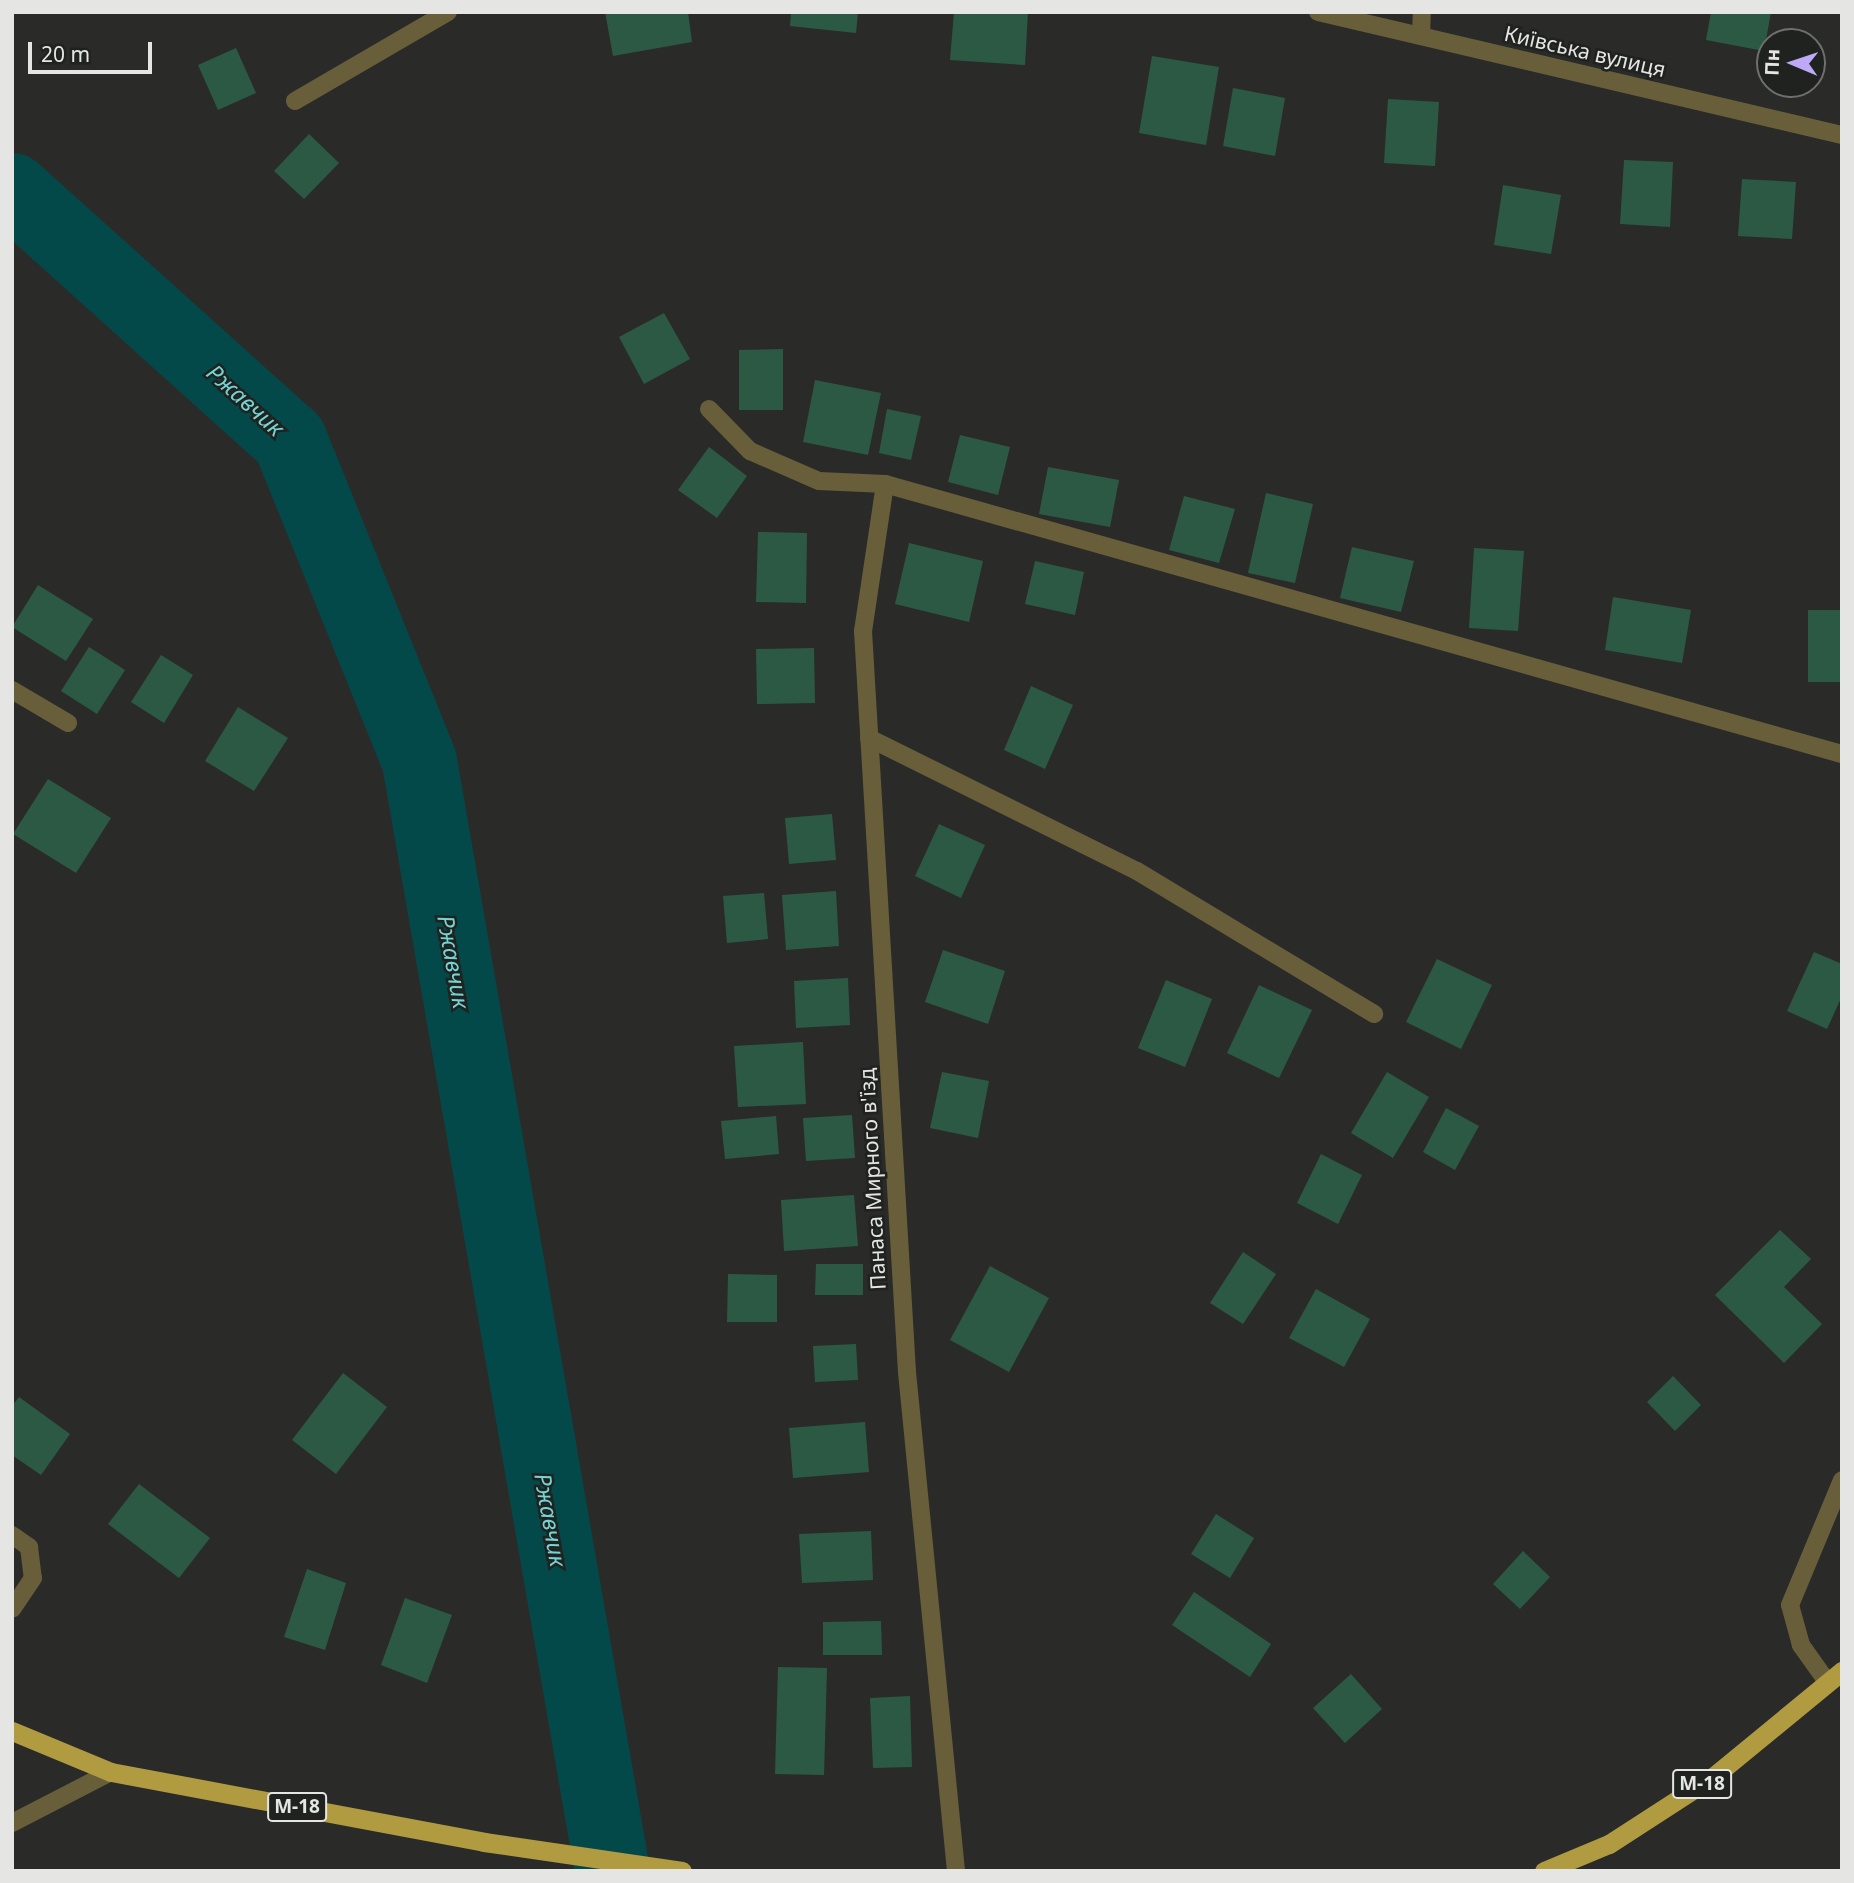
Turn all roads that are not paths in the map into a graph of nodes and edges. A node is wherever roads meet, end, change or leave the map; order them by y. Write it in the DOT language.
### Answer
graph roads {
  1 [pos="448,12"];
  2 [pos="1318,12"];
  3 [pos="1422,12"];
  4 [pos="1421,36"];
  5 [pos="295,101"];
  6 [pos="1842,135"];
  7 [pos="709,409"];
  8 [pos="885,484"];
  9 [pos="12,690"];
  10 [pos="68,723"];
  11 [pos="869,738"];
  12 [pos="1842,754"];
  13 [pos="1374,1014"];
  14 [pos="1842,1480"];
  15 [pos="12,1535"];
  16 [pos="12,1609"];
  17 [pos="1835,1677"];
  18 [pos="12,1731"];
  19 [pos="110,1772"];
  20 [pos="12,1823"];
  21 [pos="682,1871"];
  22 [pos="956,1871"];
  23 [pos="1544,1871"];
  1 -- 5 [label="street"];
  2 -- 4 [label="street, Київська вулиця"];
  3 -- 4 [label="street"];
  4 -- 6 [label="street, Київська вулиця"];
  7 -- 8 [label="street"];
  8 -- 11 [label="street, Панаса Мирного в'їзд"];
  8 -- 12 [label="street"];
  9 -- 10 [label="street"];
  11 -- 13 [label="street"];
  11 -- 22 [label="street, Панаса Мирного в'їзд"];
  14 -- 17 [label="street"];
  15 -- 16 [label="street"];
  17 -- 23 [label="highway, М-18"];
  18 -- 19 [label="highway, М-18"];
  19 -- 20 [label="street"];
  19 -- 21 [label="highway, М-18"];
}
